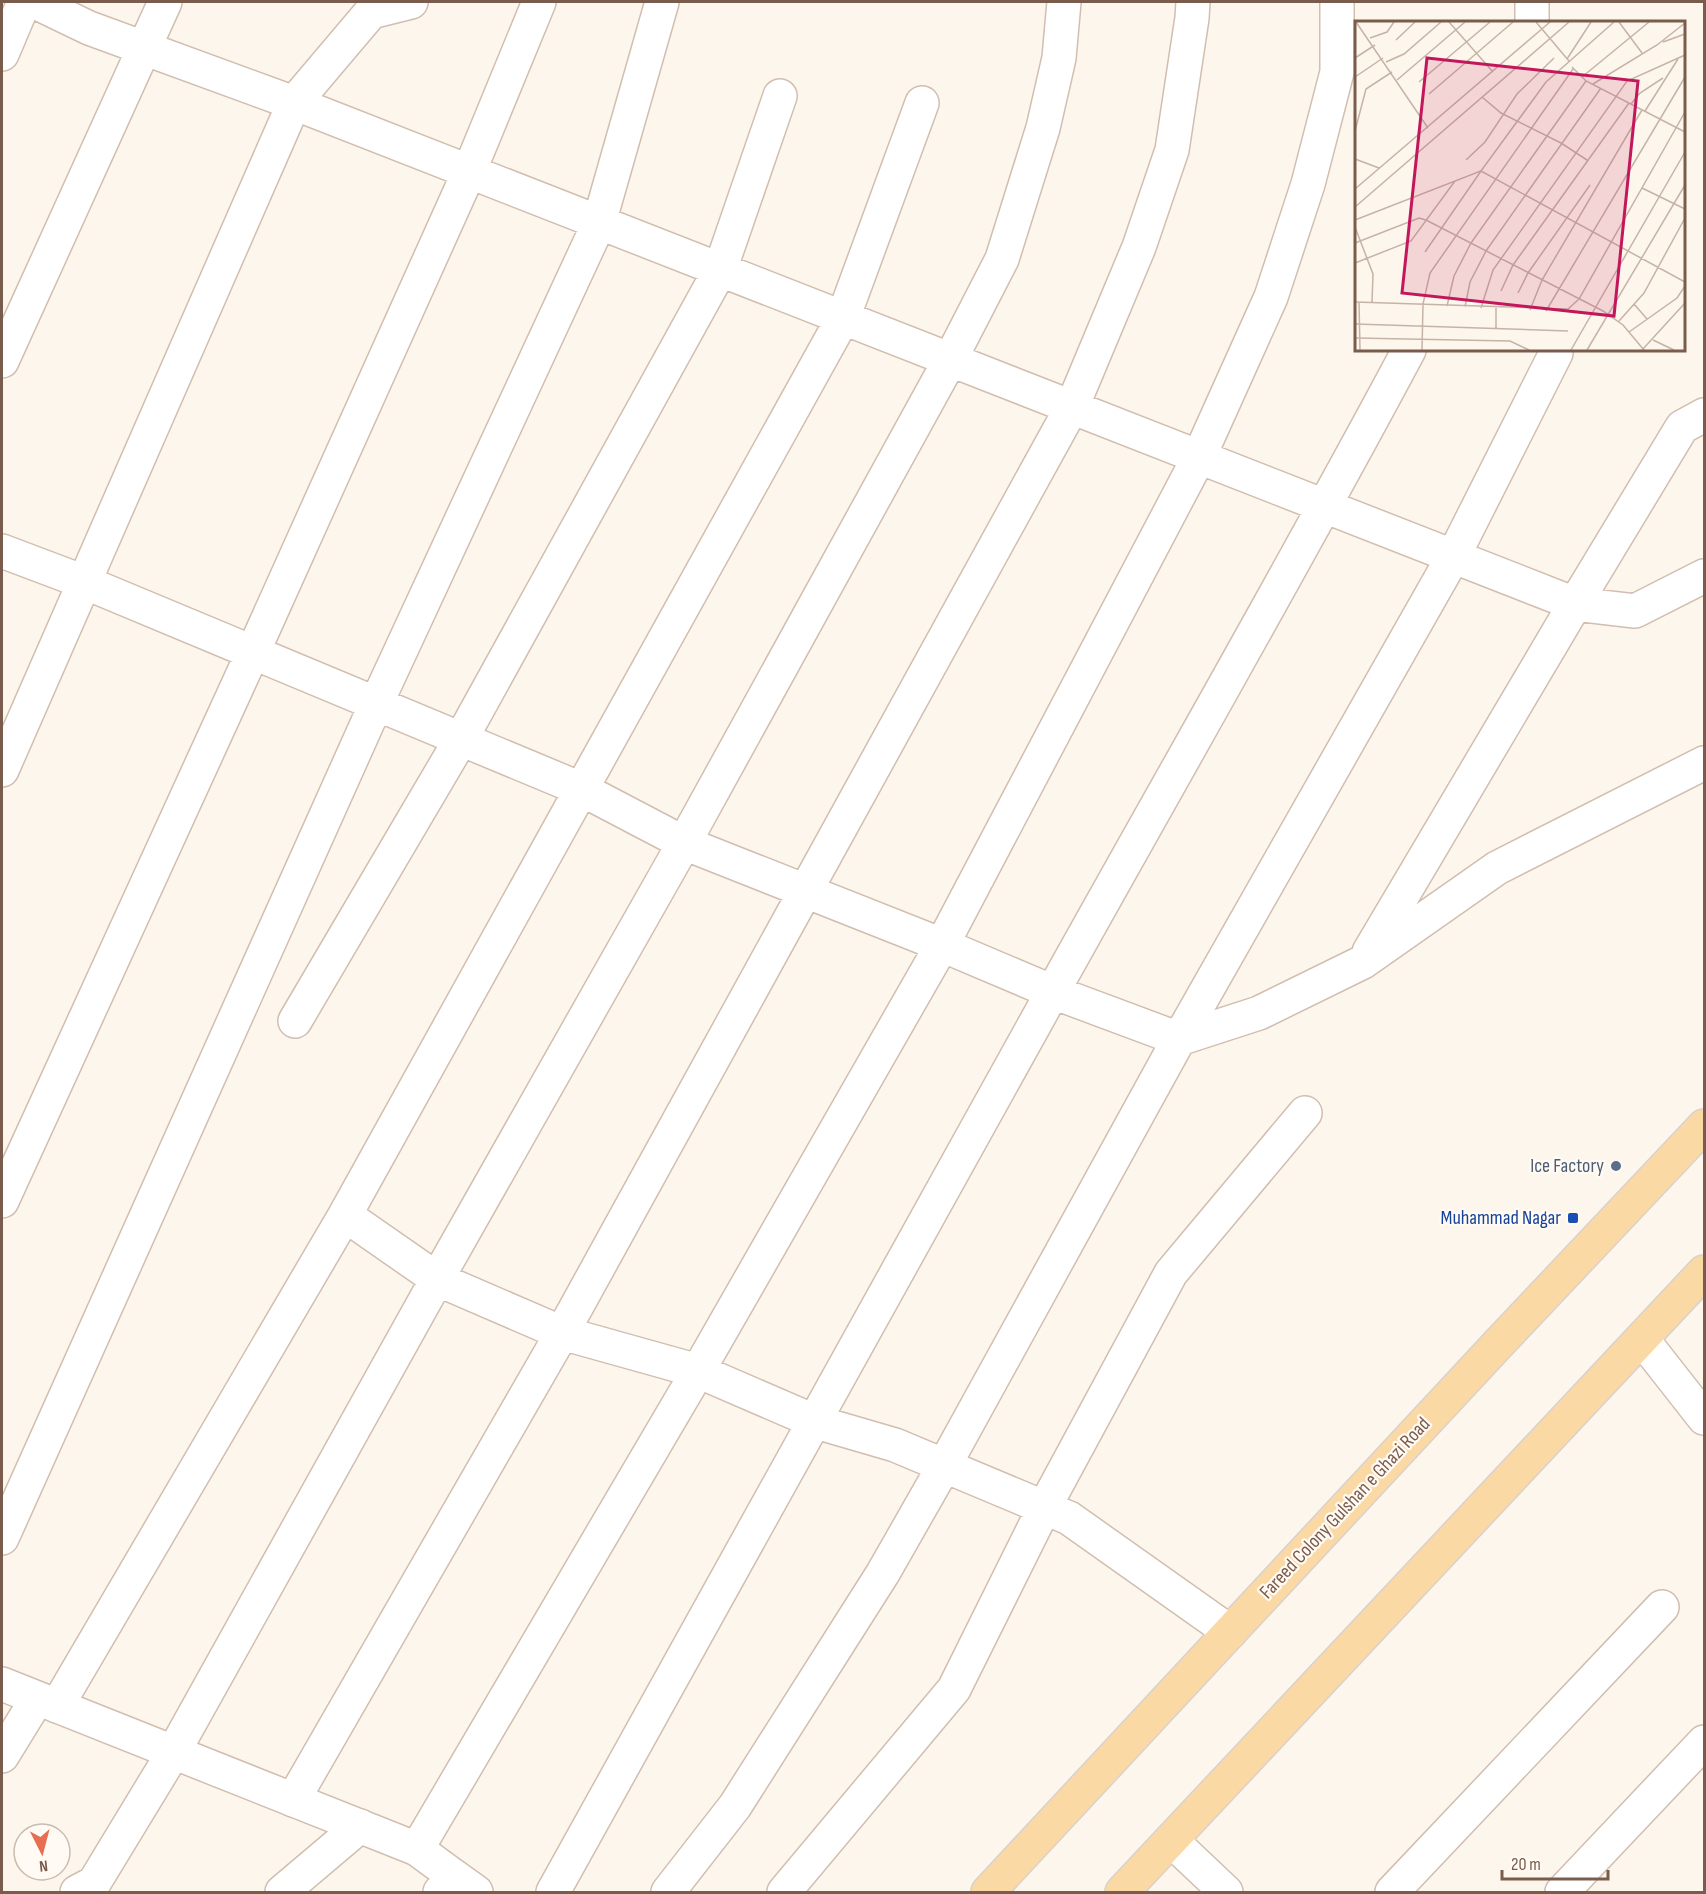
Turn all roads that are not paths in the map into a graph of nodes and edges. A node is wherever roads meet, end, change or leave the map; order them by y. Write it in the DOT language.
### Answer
graph roads {
  1 [pos="24,2"];
  2 [pos="35,2"];
  3 [pos="165,2"];
  4 [pos="411,2"];
  5 [pos="538,2"];
  6 [pos="662,2"];
  7 [pos="1064,2"];
  8 [pos="1193,2"];
  9 [pos="1337,2"];
  10 [pos="1532,2"];
  11 [pos="1532,21"];
  12 [pos="142,48"];
  13 [pos="2,54"];
  14 [pos="780,96"];
  15 [pos="922,103"];
  16 [pos="294,104"];
  17 [pos="469,172"];
  18 [pos="599,223"];
  19 [pos="720,270"];
  20 [pos="843,318"];
  21 [pos="1408,351"];
  22 [pos="1556,353"];
  23 [pos="950,360"];
  24 [pos="2,361"];
  25 [pos="1072,407"];
  26 [pos="1704,414"];
  27 [pos="1199,457"];
  28 [pos="1325,507"];
  29 [pos="2,551"];
  30 [pos="1453,557"];
  31 [pos="1704,576"];
  32 [pos="84,582"];
  33 [pos="1575,604"];
  34 [pos="253,652"];
  35 [pos="376,704"];
  36 [pos="461,739"];
  37 [pos="1704,763"];
  38 [pos="2,770"];
  39 [pos="582,789"];
  40 [pos="684,843"];
  41 [pos="806,892"];
  42 [pos="942,945"];
  43 [pos="1363,962"];
  44 [pos="1053,993"];
  45 [pos="295,1021"];
  46 [pos="1179,1039"];
  47 [pos="1305,1113"];
  48 [pos="1703,1130"];
  49 [pos="2,1201"];
  50 [pos="345,1215"];
  51 [pos="1704,1272"];
  52 [pos="437,1279"];
  53 [pos="562,1333"];
  54 [pos="1642,1340"];
  55 [pos="699,1371"];
  56 [pos="1704,1418"];
  57 [pos="816,1422"];
  58 [pos="944,1466"];
  59 [pos="1044,1508"];
  60 [pos="2,1538"];
  61 [pos="1662,1607"];
  62 [pos="1230,1632"];
  63 [pos="2,1684"];
  64 [pos="47,1702"];
  65 [pos="1704,1742"];
  66 [pos="173,1752"];
  67 [pos="2,1756"];
  68 [pos="293,1800"];
  69 [pos="360,1826"];
  70 [pos="1171,1840"];
  71 [pos="417,1849"];
  72 [pos="457,1887"];
  73 [pos="77,1893"];
  74 [pos="282,1893"];
  75 [pos="553,1893"];
  76 [pos="668,1893"];
  77 [pos="784,1893"];
  78 [pos="988,1893"];
  79 [pos="1122,1893"];
  80 [pos="1226,1893"];
  81 [pos="1392,1893"];
  82 [pos="1562,1893"];
  1 -- 13 [label="street"];
  2 -- 12 [label="street"];
  3 -- 12 [label="street"];
  4 -- 16 [label="street"];
  5 -- 17 [label="street"];
  6 -- 18 [label="street"];
  7 -- 23 [label="street"];
  8 -- 25 [label="street"];
  9 -- 27 [label="street"];
  10 -- 11 [label="street"];
  12 -- 16 [label="street"];
  12 -- 24 [label="street"];
  14 -- 19 [label="street"];
  15 -- 20 [label="street"];
  16 -- 17 [label="street"];
  16 -- 32 [label="street"];
  17 -- 18 [label="street"];
  17 -- 34 [label="street"];
  18 -- 19 [label="street"];
  18 -- 35 [label="street"];
  19 -- 20 [label="street"];
  19 -- 36 [label="street"];
  20 -- 23 [label="street"];
  20 -- 39 [label="street"];
  21 -- 28 [label="street"];
  22 -- 30 [label="street"];
  23 -- 25 [label="street"];
  23 -- 40 [label="street"];
  25 -- 27 [label="street"];
  25 -- 41 [label="street"];
  26 -- 33 [label="street"];
  27 -- 28 [label="street"];
  27 -- 42 [label="street"];
  28 -- 30 [label="street"];
  28 -- 44 [label="street"];
  29 -- 32 [label="street"];
  30 -- 33 [label="street"];
  30 -- 46 [label="street"];
  31 -- 33 [label="street"];
  32 -- 34 [label="street"];
  32 -- 38 [label="street"];
  33 -- 43 [label="street"];
  34 -- 35 [label="street"];
  34 -- 49 [label="street"];
  35 -- 36 [label="street"];
  35 -- 60 [label="street"];
  36 -- 39 [label="street"];
  36 -- 45 [label="street"];
  37 -- 43 [label="street"];
  39 -- 40 [label="street"];
  39 -- 50 [label="street"];
  40 -- 41 [label="street"];
  40 -- 52 [label="street"];
  41 -- 42 [label="street"];
  41 -- 53 [label="street"];
  42 -- 44 [label="street"];
  42 -- 55 [label="street"];
  43 -- 46 [label="street"];
  44 -- 46 [label="street"];
  44 -- 57 [label="street"];
  46 -- 58 [label="street"];
  47 -- 59 [label="street"];
  48 -- 62 [label="main road, Fareed Colony Gulshan e Ghazi Road"];
  50 -- 52 [label="street"];
  50 -- 64 [label="street"];
  51 -- 54 [label="main road"];
  52 -- 53 [label="street"];
  52 -- 66 [label="street"];
  53 -- 55 [label="street"];
  53 -- 68 [label="street"];
  54 -- 56 [label="street"];
  54 -- 70 [label="main road"];
  55 -- 57 [label="street"];
  55 -- 71 [label="street"];
  57 -- 58 [label="street"];
  57 -- 75 [label="street"];
  58 -- 59 [label="street"];
  58 -- 76 [label="street"];
  59 -- 62 [label="street"];
  59 -- 77 [label="street"];
  61 -- 81 [label="street"];
  62 -- 78 [label="main road, Fareed Colony Gulshan e Ghazi Road"];
  63 -- 64 [label="street"];
  64 -- 66 [label="street"];
  64 -- 67 [label="street"];
  65 -- 82 [label="street"];
  66 -- 68 [label="street"];
  66 -- 73 [label="street"];
  68 -- 69 [label="street"];
  69 -- 71 [label="street"];
  69 -- 74 [label="street"];
  70 -- 79 [label="main road"];
  70 -- 80 [label="street"];
  71 -- 72 [label="street"];
}
